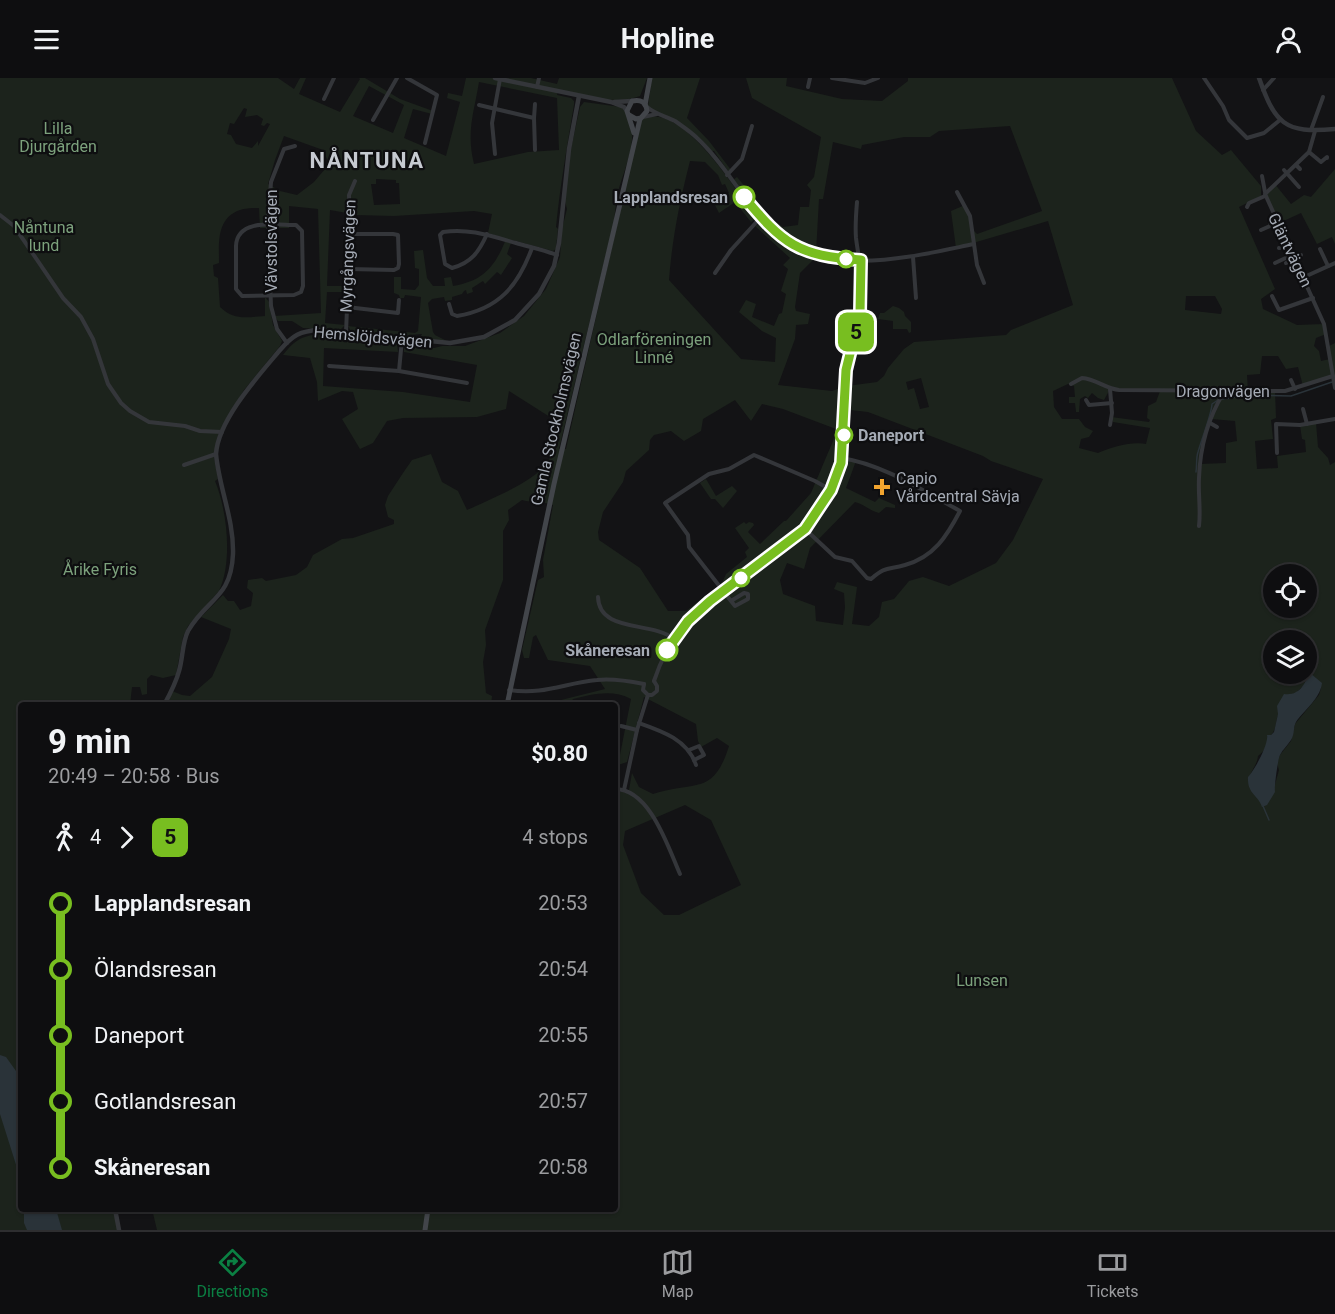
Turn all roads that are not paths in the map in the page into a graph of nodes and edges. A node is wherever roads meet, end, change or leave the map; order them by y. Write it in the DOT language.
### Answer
graph roads {
  1 [pos="334,78"];
  2 [pos="397,78"];
  3 [pos="407,78"];
  4 [pos="539,78"];
  5 [pos="650,78"];
  6 [pos="810,78"];
  7 [pos="832,78"];
  8 [pos="878,78"];
  9 [pos="1204,78"];
  10 [pos="1259,78"];
  11 [pos="1274,78"];
  12 [pos="498,79"];
  13 [pos="537,87"];
  14 [pos="808,87"];
  15 [pos="1263,90"];
  16 [pos="579,96"];
  17 [pos="1323,98"];
  18 [pos="324,99"];
  19 [pos="634,100"];
  20 [pos="611,102"];
  21 [pos="535,104"];
  22 [pos="479,105"];
  23 [pos="646,105"];
  24 [pos="494,108"];
  25 [pos="628,113"];
  26 [pos="658,114"];
  27 [pos="534,118"];
  28 [pos="642,118"];
  29 [pos="373,120"];
  30 [pos="1280,120"];
  31 [pos="752,126"];
  32 [pos="1335,129"];
  33 [pos="1313,131"];
  34 [pos="635,141"];
  35 [pos="425,143"];
  36 [pos="295,146"];
  37 [pos="536,150"];
  38 [pos="1309,153"];
  39 [pos="495,154"];
  40 [pos="1327,158"];
  41 [pos="1294,164"];
  42 [pos="1300,169"];
  43 [pos="1285,174"];
  44 [pos="727,175"];
  45 [pos="1262,176"];
  46 [pos="355,181"];
  47 [pos="1299,187"];
  48 [pos="957,192"];
  49 [pos="1265,198"];
  50 [pos="857,202"];
  51 [pos="1247,207"];
  52 [pos="0,215"];
  53 [pos="761,218"];
  54 [pos="1270,223"];
  55 [pos="1276,224"];
  56 [pos="268,225"];
  57 [pos="1261,230"];
  58 [pos="350,234"];
  59 [pos="487,234"];
  60 [pos="1287,243"];
  61 [pos="974,244"];
  62 [pos="532,248"];
  63 [pos="1279,248"];
  64 [pos="1320,249"];
  65 [pos="557,255"];
  66 [pos="1301,255"];
  67 [pos="1329,256"];
  68 [pos="913,257"];
  69 [pos="1293,257"];
  70 [pos="861,260"];
  71 [pos="1287,262"];
  72 [pos="1275,263"];
  73 [pos="1331,264"];
  74 [pos="349,269"];
  75 [pos="715,273"];
  76 [pos="1302,278"];
  77 [pos="984,283"];
  78 [pos="270,296"];
  79 [pos="1272,296"];
  80 [pos="916,298"];
  81 [pos="1313,298"];
  82 [pos="399,300"];
  83 [pos="449,304"];
  84 [pos="347,307"];
  85 [pos="346,333"];
  86 [pos="402,339"];
  87 [pos="287,342"];
  88 [pos="329,366"];
  89 [pos="399,371"];
  90 [pos="1333,376"];
  91 [pos="1292,380"];
  92 [pos="467,382"];
  93 [pos="1071,384"];
  94 [pos="1335,388"];
  95 [pos="1110,389"];
  96 [pos="1295,389"];
  97 [pos="1142,390"];
  98 [pos="1224,391"];
  99 [pos="1137,395"];
  100 [pos="1086,400"];
  101 [pos="1112,403"];
  102 [pos="1304,409"];
  103 [pos="1335,419"];
  104 [pos="1210,423"];
  105 [pos="1307,424"];
  106 [pos="1110,425"];
  107 [pos="1217,427"];
  108 [pos="223,432"];
  109 [pos="1277,453"];
  110 [pos="216,454"];
  111 [pos="841,458"];
  112 [pos="184,465"];
  113 [pos="831,490"];
  114 [pos="1199,526"];
  115 [pos="805,529"];
  116 [pos="723,591"];
  117 [pos="598,597"];
  118 [pos="730,602"];
  119 [pos="674,639"];
  120 [pos="654,681"];
  121 [pos="644,684"];
  122 [pos="509,690"];
  123 [pos="648,695"];
  124 [pos="166,702"];
  125 [pos="507,702"];
  126 [pos="639,722"];
  127 [pos="621,726"];
  128 [pos="637,730"];
  129 [pos="689,750"];
  130 [pos="618,789"];
  131 [pos="624,790"];
  132 [pos="680,874"];
  133 [pos="116,1212"];
  134 [pos="428,1212"];
  135 [pos="119,1230"];
  136 [pos="425,1230"];
  1 -- 18 [label="street"];
  2 -- 29 [label="street"];
  3 -- 35 [label="street"];
  4 -- 13 [label="street"];
  5 -- 19 [label="main road"];
  5 -- 23 [label="main road"];
  6 -- 14 [label="street"];
  7 -- 8 [label="street"];
  9 -- 30 [label="street"];
  10 -- 15 [label="street"];
  11 -- 15 [label="street"];
  12 -- 13 [label="street"];
  12 -- 24 [label="street"];
  13 -- 16 [label="street"];
  15 -- 30 [label="street"];
  16 -- 20 [label="street"];
  16 -- 65 [label="street, Hemslöjdsvägen"];
  17 -- 33 [label="street, Gläntvägen"];
  19 -- 20 [label="street"];
  19 -- 23 [label="main road"];
  19 -- 25 [label="main road"];
  20 -- 25 [label="street"];
  21 -- 27 [label="street"];
  22 -- 24 [label="street"];
  23 -- 26 [label="street"];
  23 -- 28 [label="main road"];
  24 -- 27 [label="street"];
  24 -- 39 [label="street"];
  25 -- 28 [label="main road"];
  25 -- 34 [label="main road, Gamla Stockholmsvägen"];
  26 -- 28 [label="street"];
  26 -- 44 [label="street"];
  27 -- 37 [label="street"];
  28 -- 34 [label="main road, Gamla Stockholmsvägen"];
  30 -- 33 [label="street"];
  31 -- 44 [label="street"];
  32 -- 33 [label="street"];
  33 -- 38 [label="street, Gläntvägen"];
  34 -- 122 [label="main road, Gamla Stockholmsvägen"];
  36 -- 56 [label="street, Vävstolsvägen"];
  38 -- 40 [label="street"];
  38 -- 41 [label="street, Gläntvägen"];
  41 -- 42 [label="street"];
  41 -- 43 [label="street, Gläntvägen"];
  43 -- 47 [label="street"];
  43 -- 49 [label="street, Gläntvägen"];
  44 -- 53 [label="street"];
  45 -- 49 [label="street"];
  46 -- 58 [label="street, Myrgångsvägen"];
  48 -- 61 [label="street"];
  49 -- 51 [label="street"];
  49 -- 55 [label="street, Gläntvägen"];
  50 -- 70 [label="street"];
  52 -- 108 [label="street"];
  53 -- 70 [label="street"];
  53 -- 75 [label="street"];
  54 -- 55 [label="street"];
  55 -- 57 [label="street"];
  55 -- 60 [label="street, Gläntvägen"];
  56 -- 78 [label="street, Vävstolsvägen"];
  56 -- 78 [label="street"];
  56 -- 78 [label="street"];
  58 -- 74 [label="street, Myrgångsvägen"];
  58 -- 74 [label="street"];
  59 -- 59 [label="street"];
  59 -- 62 [label="street"];
  60 -- 63 [label="street"];
  60 -- 69 [label="street, Gläntvägen"];
  61 -- 68 [label="street"];
  61 -- 77 [label="street"];
  62 -- 65 [label="street"];
  62 -- 83 [label="street"];
  64 -- 73 [label="street"];
  65 -- 86 [label="street, Hemslöjdsvägen"];
  66 -- 69 [label="street"];
  67 -- 73 [label="street"];
  68 -- 70 [label="street"];
  68 -- 80 [label="street"];
  69 -- 71 [label="street"];
  69 -- 72 [label="street"];
  69 -- 76 [label="street, Gläntvägen"];
  70 -- 111 [label="street"];
  73 -- 76 [label="street"];
  74 -- 84 [label="street, Myrgångsvägen"];
  76 -- 81 [label="street, Gläntvägen"];
  78 -- 87 [label="street, Vävstolsvägen"];
  79 -- 81 [label="street"];
  81 -- 90 [label="street, Gläntvägen"];
  82 -- 84 [label="street"];
  84 -- 85 [label="street, Myrgångsvägen"];
  85 -- 86 [label="street, Hemslöjdsvägen"];
  85 -- 87 [label="street, Hemslöjdsvägen"];
  86 -- 89 [label="street"];
  87 -- 108 [label="street, Hemslöjdsvägen"];
  88 -- 89 [label="street"];
  89 -- 92 [label="street"];
  90 -- 94 [label="street, Gläntvägen"];
  90 -- 96 [label="street, Dragonvägen"];
  91 -- 96 [label="street"];
  93 -- 95 [label="street, Dragonvägen"];
  95 -- 97 [label="street, Dragonvägen"];
  95 -- 101 [label="street"];
  96 -- 98 [label="street, Dragonvägen"];
  97 -- 98 [label="street, Dragonvägen"];
  97 -- 99 [label="street"];
  98 -- 104 [label="street"];
  100 -- 101 [label="street"];
  101 -- 106 [label="street"];
  102 -- 105 [label="street"];
  103 -- 105 [label="street"];
  104 -- 107 [label="street"];
  104 -- 114 [label="street"];
  105 -- 109 [label="street"];
  108 -- 110 [label="street, Hemslöjdsvägen"];
  110 -- 112 [label="street"];
  110 -- 124 [label="street"];
  111 -- 113 [label="street"];
  111 -- 115 [label="street"];
  113 -- 115 [label="street"];
  113 -- 116 [label="street"];
  115 -- 116 [label="street"];
  116 -- 118 [label="street"];
  116 -- 119 [label="street"];
  117 -- 119 [label="street"];
  118 -- 118 [label="street"];
  119 -- 120 [label="street"];
  120 -- 121 [label="street"];
  120 -- 123 [label="street"];
  121 -- 122 [label="street"];
  121 -- 123 [label="street"];
  122 -- 125 [label="main road, Gamla Stockholmsvägen"];
  123 -- 126 [label="street"];
  126 -- 128 [label="street"];
  126 -- 129 [label="street"];
  127 -- 128 [label="street"];
  128 -- 131 [label="street"];
  129 -- 129 [label="street"];
  130 -- 131 [label="street"];
  131 -- 132 [label="street"];
  133 -- 135 [label="street"];
  134 -- 136 [label="main road"];
}
